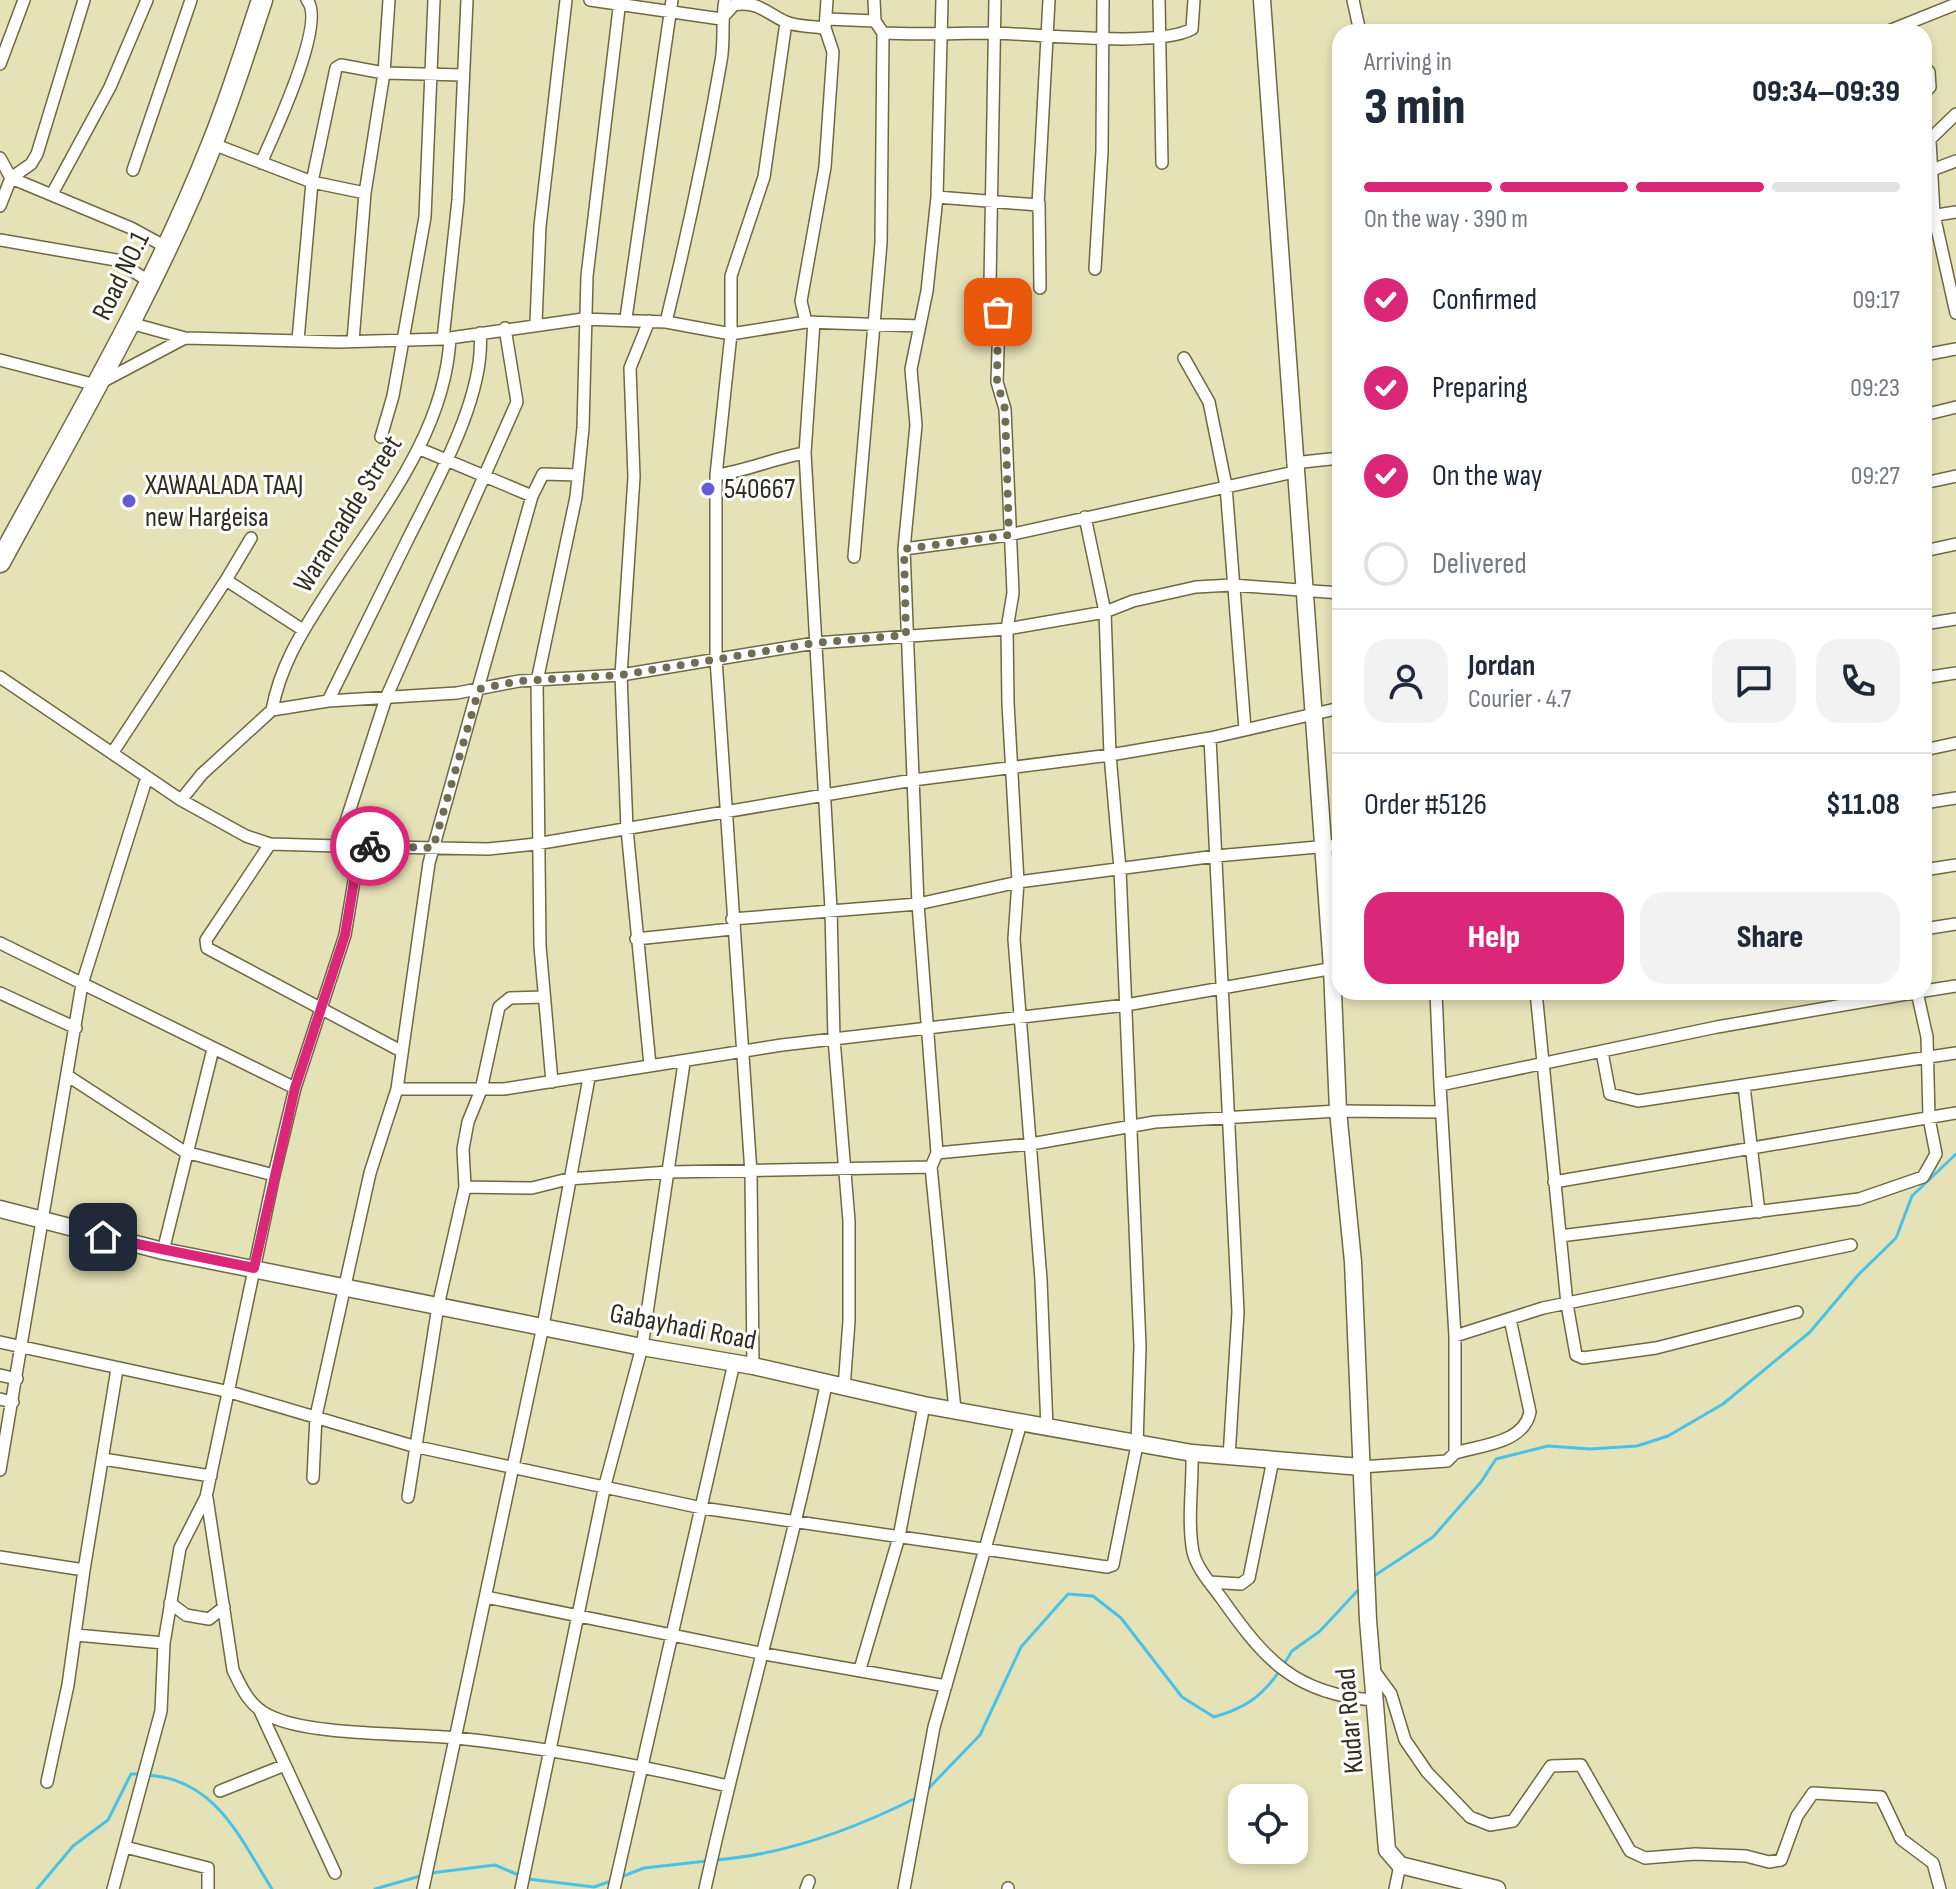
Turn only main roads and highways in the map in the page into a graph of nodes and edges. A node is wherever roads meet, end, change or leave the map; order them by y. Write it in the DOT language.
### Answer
graph roads {
  1 [pos="262,0"];
  2 [pos="0,562"];
  1 -- 2 [label="highway, Road NO.1"];
}
